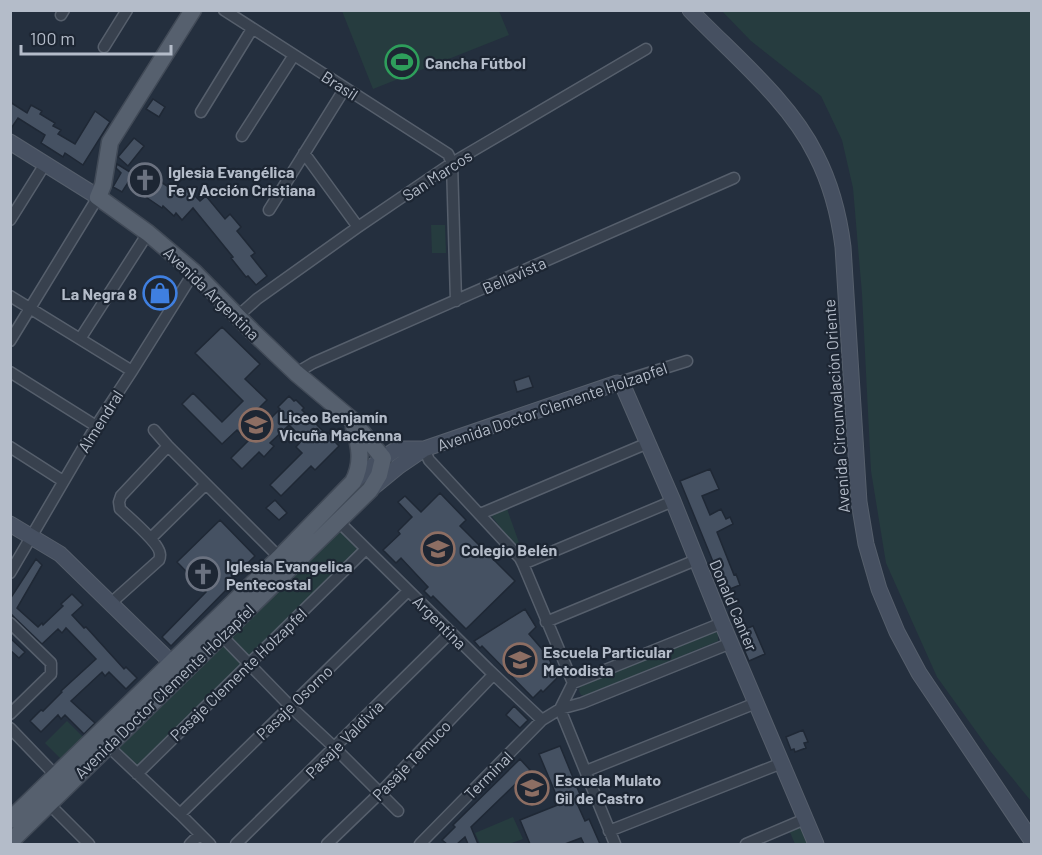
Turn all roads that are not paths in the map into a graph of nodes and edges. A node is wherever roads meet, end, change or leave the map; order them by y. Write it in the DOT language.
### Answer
graph roads {
  1 [pos="127,10"];
  2 [pos="193,10"];
  3 [pos="224,10"];
  4 [pos="690,10"];
  5 [pos="252,29"];
  6 [pos="104,47"];
  7 [pos="646,49"];
  8 [pos="294,55"];
  9 [pos="345,88"];
  10 [pos="201,112"];
  11 [pos="242,136"];
  12 [pos="10,142"];
  13 [pos="304,153"];
  14 [pos="452,163"];
  15 [pos="45,164"];
  16 [pos="734,178"];
  17 [pos="98,197"];
  18 [pos="269,210"];
  19 [pos="10,220"];
  20 [pos="358,227"];
  21 [pos="148,233"];
  22 [pos="194,272"];
  23 [pos="10,296"];
  24 [pos="456,301"];
  25 [pos="30,308"];
  26 [pos="238,316"];
  27 [pos="80,339"];
  28 [pos="10,341"];
  29 [pos="687,361"];
  30 [pos="132,371"];
  31 [pos="10,372"];
  32 [pos="296,373"];
  33 [pos="617,383"];
  34 [pos="352,420"];
  35 [pos="96,426"];
  36 [pos="154,430"];
  37 [pos="648,443"];
  38 [pos="168,446"];
  39 [pos="10,447"];
  40 [pos="424,449"];
  41 [pos="383,459"];
  42 [pos="63,481"];
  43 [pos="353,482"];
  44 [pos="206,484"];
  45 [pos="370,490"];
  46 [pos="673,501"];
  47 [pos="480,514"];
  48 [pos="338,521"];
  49 [pos="10,524"];
  50 [pos="31,537"];
  51 [pos="151,538"];
  52 [pos="366,549"];
  53 [pos="696,560"];
  54 [pos="285,563"];
  55 [pos="523,564"];
  56 [pos="10,573"];
  57 [pos="408,591"];
  58 [pos="111,603"];
  59 [pos="546,622"];
  60 [pos="10,623"];
  61 [pos="722,623"];
  62 [pos="216,630"];
  63 [pos="451,632"];
  64 [pos="730,643"];
  65 [pos="249,663"];
  66 [pos="177,668"];
  67 [pos="494,675"];
  68 [pos="573,683"];
  69 [pos="756,703"];
  70 [pos="290,706"];
  71 [pos="560,710"];
  72 [pos="10,714"];
  73 [pos="542,720"];
  74 [pos="10,728"];
  75 [pos="108,746"];
  76 [pos="335,748"];
  77 [pos="782,763"];
  78 [pos="586,771"];
  79 [pos="137,774"];
  80 [pos="61,781"];
  81 [pos="380,793"];
  82 [pos="49,804"];
  83 [pos="398,811"];
  84 [pos="180,814"];
  85 [pos="806,819"];
  86 [pos="10,820"];
  87 [pos="609,831"];
  88 [pos="200,834"];
  89 [pos="10,842"];
  90 [pos="1032,842"];
  91 [pos="89,844"];
  92 [pos="190,844"];
  93 [pos="210,844"];
  94 [pos="236,844"];
  95 [pos="327,844"];
  96 [pos="420,844"];
  97 [pos="615,844"];
  98 [pos="746,844"];
  99 [pos="816,844"];
  1 -- 6 [label="street"];
  2 -- 17 [label="main road"];
  3 -- 5 [label="street, Brasil"];
  4 -- 90 [label="street, Avenida Circunvalación Oriente"];
  5 -- 8 [label="street, Brasil"];
  5 -- 10 [label="street"];
  7 -- 14 [label="street, San Marcos"];
  8 -- 9 [label="street, Brasil"];
  8 -- 11 [label="street"];
  9 -- 13 [label="street"];
  9 -- 14 [label="street, Brasil"];
  12 -- 15 [label="street, Avenida Argentina"];
  13 -- 18 [label="street"];
  13 -- 20 [label="street"];
  14 -- 20 [label="street, San Marcos"];
  14 -- 24 [label="street"];
  15 -- 17 [label="street, Avenida Argentina"];
  15 -- 19 [label="street"];
  16 -- 24 [label="street, Bellavista"];
  17 -- 21 [label="main road, Avenida Argentina"];
  17 -- 25 [label="street"];
  20 -- 26 [label="street, San Marcos"];
  21 -- 22 [label="main road, Avenida Argentina"];
  21 -- 27 [label="street"];
  22 -- 26 [label="main road, Avenida Argentina"];
  22 -- 30 [label="street, Almendral"];
  23 -- 25 [label="street"];
  24 -- 32 [label="street, Bellavista"];
  25 -- 27 [label="street"];
  25 -- 28 [label="street"];
  26 -- 32 [label="main road, Avenida Argentina"];
  27 -- 30 [label="street"];
  29 -- 33 [label="street, Avenida Doctor Clemente Holzapfel"];
  30 -- 35 [label="street, Almendral"];
  31 -- 35 [label="street"];
  32 -- 34 [label="main road, Avenida Argentina"];
  33 -- 37 [label="street, Donald Canter"];
  33 -- 40 [label="street, Avenida Doctor Clemente Holzapfel"];
  34 -- 41 [label="main road"];
  34 -- 43 [label="main road"];
  35 -- 42 [label="street, Almendral"];
  36 -- 38 [label="street"];
  37 -- 46 [label="street, Donald Canter"];
  37 -- 47 [label="street"];
  38 -- 44 [label="street"];
  38 -- 51 [label="street"];
  39 -- 42 [label="street"];
  40 -- 41 [label="street, Avenida Doctor Clemente Holzapfel"];
  40 -- 45 [label="street"];
  40 -- 47 [label="street"];
  41 -- 43 [label="street, Avenida Doctor Clemente Holzapfel"];
  41 -- 45 [label="main road, Avenida Doctor Clemente Holzapfel"];
  42 -- 50 [label="street, Almendral"];
  43 -- 54 [label="main road, Avenida Doctor Clemente Holzapfel"];
  44 -- 51 [label="street"];
  44 -- 54 [label="street"];
  45 -- 48 [label="main road, Avenida Doctor Clemente Holzapfel"];
  46 -- 53 [label="street, Donald Canter"];
  46 -- 55 [label="street"];
  47 -- 55 [label="street"];
  48 -- 52 [label="street, Argentina"];
  48 -- 54 [label="main road, Avenida Doctor Clemente Holzapfel"];
  49 -- 50 [label="street"];
  50 -- 56 [label="street, Almendral"];
  50 -- 58 [label="street"];
  51 -- 58 [label="street"];
  52 -- 57 [label="street, Argentina"];
  52 -- 65 [label="street, Pasaje Clemente Holzapfel"];
  53 -- 59 [label="street"];
  53 -- 61 [label="street, Donald Canter"];
  54 -- 62 [label="main road, Avenida Doctor Clemente Holzapfel"];
  55 -- 59 [label="street"];
  57 -- 63 [label="street, Argentina"];
  57 -- 70 [label="street, Pasaje Osorno"];
  58 -- 66 [label="street"];
  59 -- 68 [label="street"];
  60 -- 72 [label="street"];
  61 -- 64 [label="street, Donald Canter"];
  61 -- 68 [label="street"];
  62 -- 65 [label="street"];
  62 -- 66 [label="main road, Avenida Doctor Clemente Holzapfel"];
  63 -- 67 [label="street, Argentina"];
  63 -- 76 [label="street, Pasaje Valdivia"];
  64 -- 69 [label="street, Donald Canter"];
  64 -- 71 [label="street, Terminal"];
  65 -- 70 [label="street"];
  65 -- 79 [label="street, Pasaje Clemente Holzapfel"];
  66 -- 75 [label="main road, Avenida Doctor Clemente Holzapfel"];
  66 -- 80 [label="main road, Avenida Doctor Clemente Holzapfel"];
  67 -- 73 [label="street, Argentina"];
  67 -- 81 [label="street, Pasaje Temuco"];
  68 -- 71 [label="street"];
  69 -- 77 [label="street, Donald Canter"];
  69 -- 78 [label="street"];
  70 -- 76 [label="street"];
  70 -- 84 [label="street, Pasaje Osorno"];
  71 -- 73 [label="street, Terminal"];
  71 -- 78 [label="street"];
  73 -- 96 [label="street, Terminal"];
  74 -- 80 [label="street"];
  75 -- 79 [label="street"];
  75 -- 80 [label="main road, Avenida Doctor Clemente Holzapfel"];
  76 -- 81 [label="street"];
  76 -- 94 [label="street, Pasaje Valdivia"];
  77 -- 85 [label="street, Donald Canter"];
  77 -- 87 [label="street"];
  78 -- 87 [label="street"];
  79 -- 84 [label="street"];
  80 -- 82 [label="main road, Avenida Doctor Clemente Holzapfel"];
  80 -- 86 [label="main road, Avenida Doctor Clemente Holzapfel"];
  81 -- 83 [label="street"];
  81 -- 95 [label="street, Pasaje Temuco"];
  82 -- 89 [label="main road, Avenida Doctor Clemente Holzapfel"];
  82 -- 91 [label="street"];
  84 -- 88 [label="street"];
  85 -- 98 [label="street"];
  85 -- 99 [label="street, Donald Canter"];
  87 -- 97 [label="street"];
  88 -- 92 [label="street"];
  88 -- 93 [label="street"];
}
